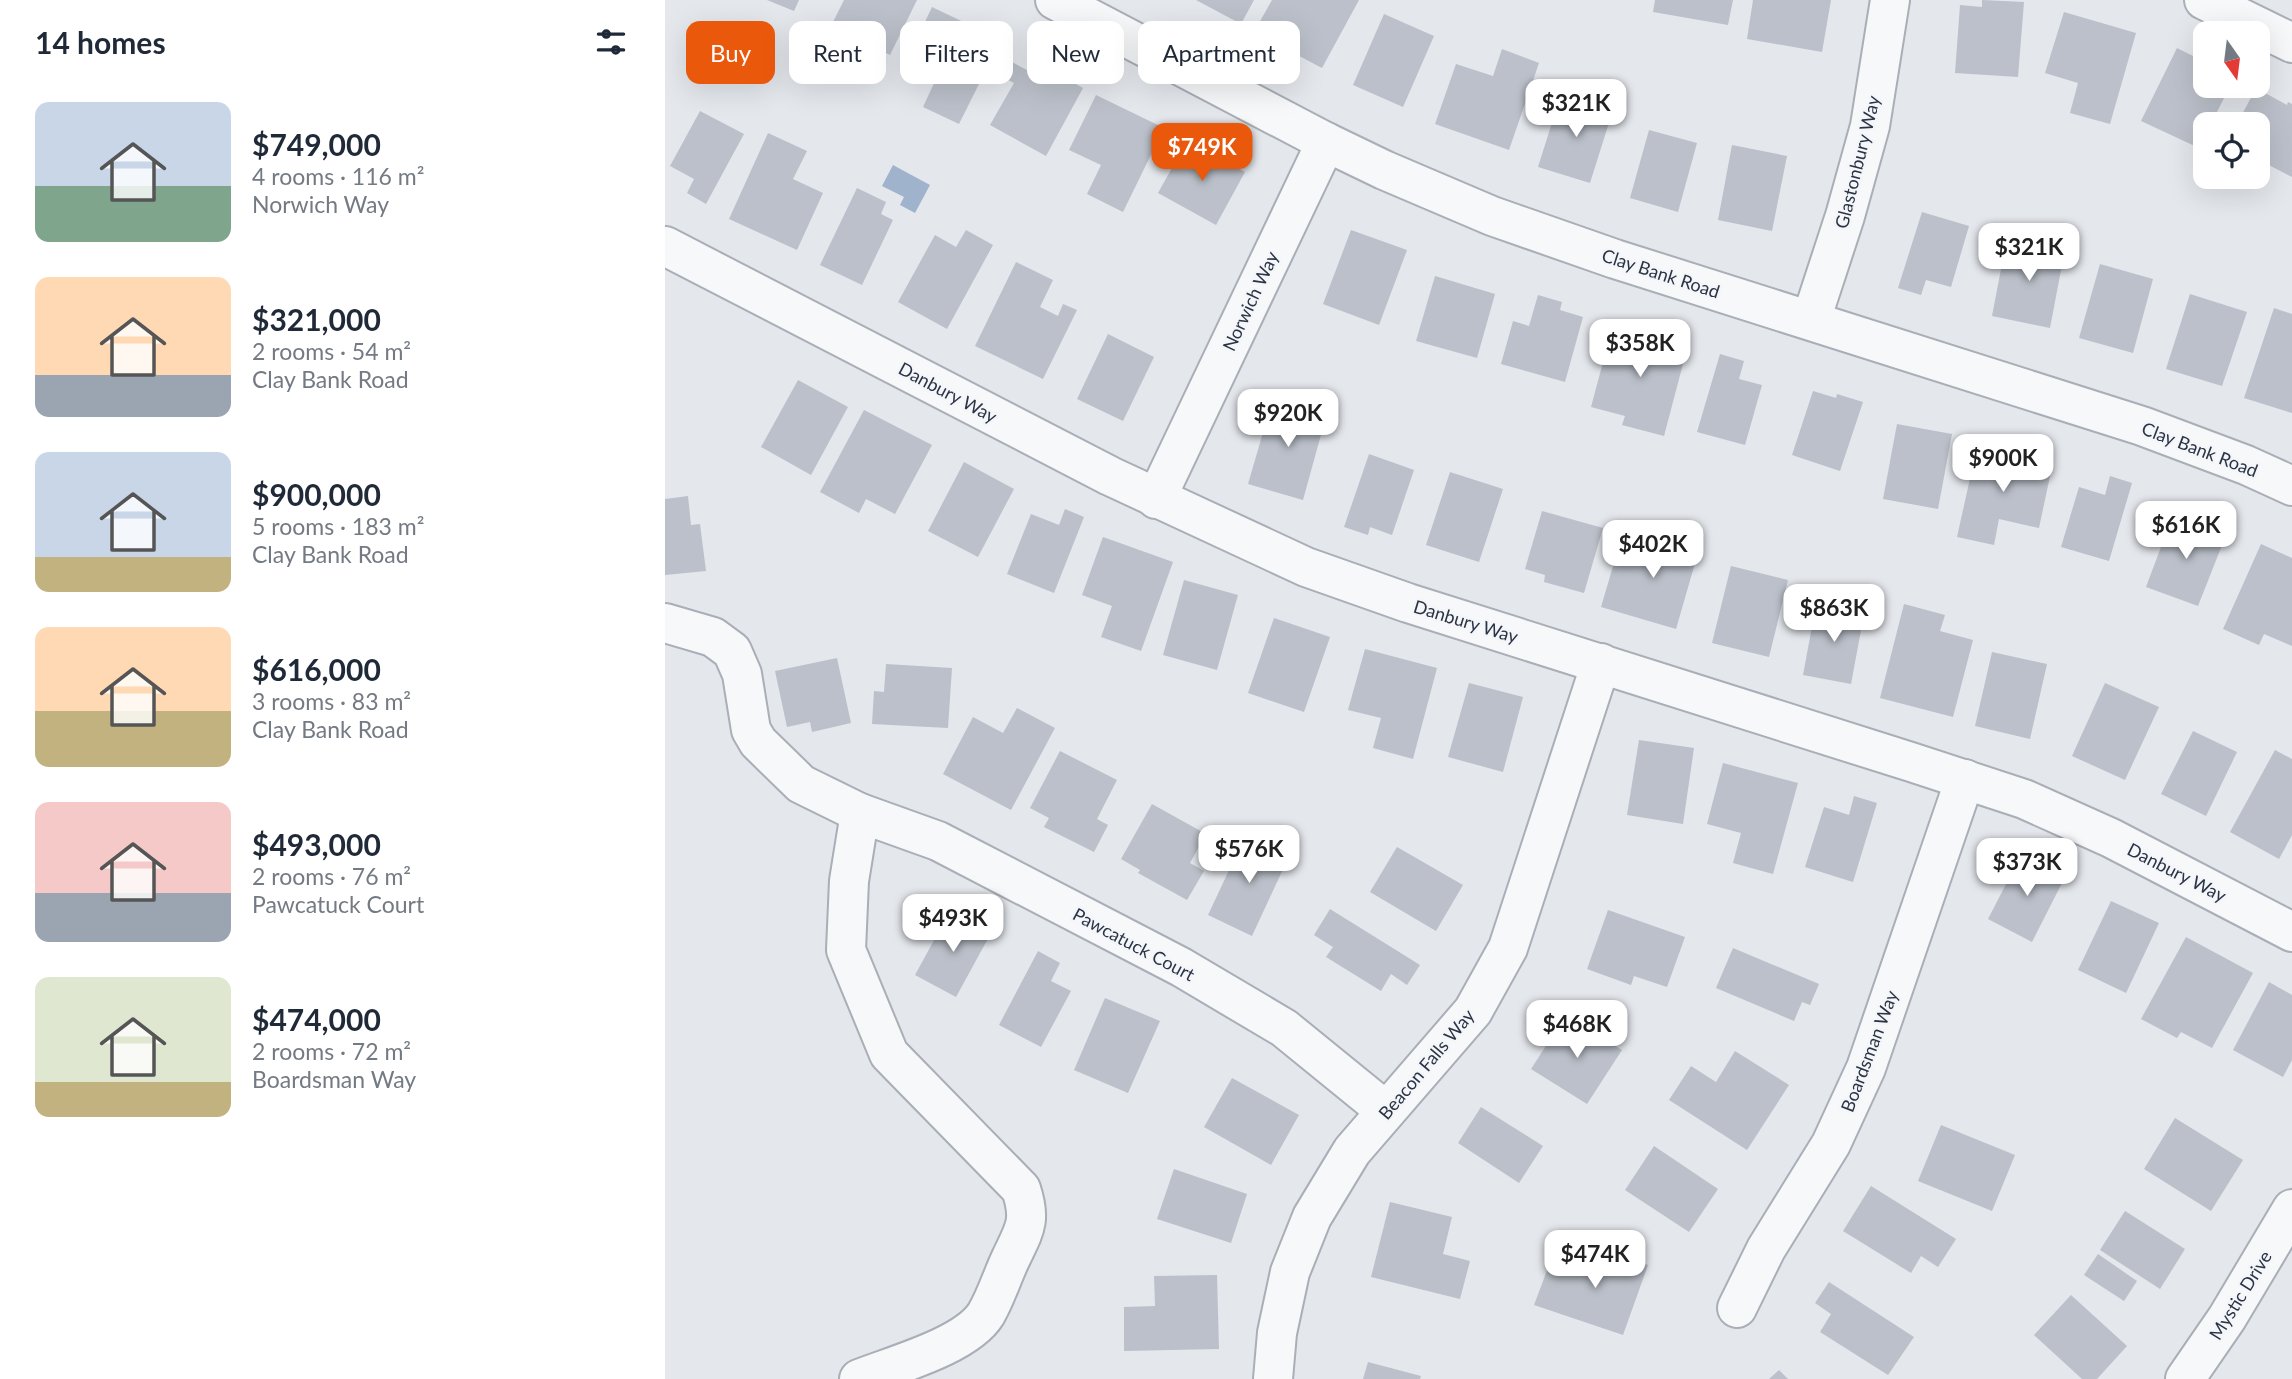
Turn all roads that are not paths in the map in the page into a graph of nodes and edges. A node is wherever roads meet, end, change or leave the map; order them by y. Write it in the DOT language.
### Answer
graph roads {
  1 [pos="1055,0"];
  2 [pos="1890,0"];
  3 [pos="2204,0"];
  4 [pos="2292,43"];
  5 [pos="1326,142"];
  6 [pos="665,246"];
  7 [pos="1811,320"];
  8 [pos="2292,486"];
  9 [pos="1156,499"];
  10 [pos="665,624"];
  11 [pos="1601,663"];
  12 [pos="1965,779"];
  13 [pos="860,814"];
  14 [pos="2292,932"];
  15 [pos="1387,1111"];
  16 [pos="2292,1209"];
  17 [pos="1737,1308"];
  18 [pos="859,1379"];
  19 [pos="1273,1379"];
  20 [pos="2185,1379"];
  1 -- 5 [label="street, Clay Bank Road"];
  2 -- 7 [label="street, Glastonbury Way"];
  3 -- 4 [label="street"];
  5 -- 7 [label="street, Clay Bank Road"];
  5 -- 9 [label="street, Norwich Way"];
  6 -- 9 [label="street, Danbury Way"];
  7 -- 8 [label="street, Clay Bank Road"];
  9 -- 11 [label="street, Danbury Way"];
  10 -- 13 [label="street, Pawcatuck Court"];
  11 -- 12 [label="street, Danbury Way"];
  11 -- 15 [label="street, Beacon Falls Way"];
  12 -- 14 [label="street, Danbury Way"];
  12 -- 17 [label="street, Boardsman Way"];
  13 -- 15 [label="street, Pawcatuck Court"];
  13 -- 18 [label="street"];
  15 -- 19 [label="street, Beacon Falls Way"];
  16 -- 20 [label="street, Mystic Drive"];
}
